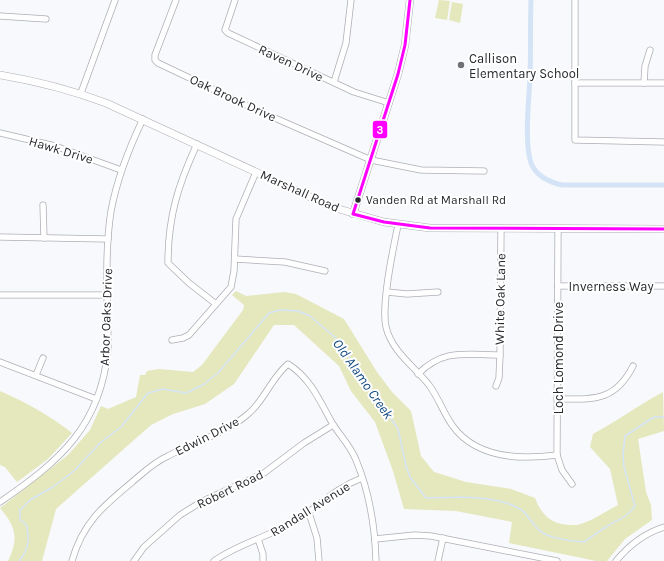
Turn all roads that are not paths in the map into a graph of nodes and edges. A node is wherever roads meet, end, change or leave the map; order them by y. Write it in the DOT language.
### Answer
graph roads {
  1 [pos="115,0"];
  2 [pos="176,0"];
  3 [pos="235,0"];
  4 [pos="351,0"];
  5 [pos="410,0"];
  6 [pos="575,0"];
  7 [pos="0,16"];
  8 [pos="46,19"];
  9 [pos="650,50"];
  10 [pos="0,76"];
  11 [pos="334,82"];
  12 [pos="575,83"];
  13 [pos="644,83"];
  14 [pos="664,83"];
  15 [pos="81,94"];
  16 [pos="389,103"];
  17 [pos="143,119"];
  18 [pos="0,134"];
  19 [pos="664,142"];
  20 [pos="197,144"];
  21 [pos="371,160"];
  22 [pos="121,170"];
  23 [pos="484,171"];
  24 [pos="256,172"];
  25 [pos="43,205"];
  26 [pos="353,214"];
  27 [pos="398,225"];
  28 [pos="501,228"];
  29 [pos="558,228"];
  30 [pos="664,229"];
  31 [pos="0,237"];
  32 [pos="44,238"];
  33 [pos="108,239"];
  34 [pos="235,259"];
  35 [pos="325,271"];
  36 [pos="558,286"];
  37 [pos="664,286"];
  38 [pos="387,292"];
  39 [pos="438,292"];
  40 [pos="0,295"];
  41 [pos="108,295"];
  42 [pos="216,304"];
  43 [pos="172,340"];
  44 [pos="500,355"];
  45 [pos="43,358"];
  46 [pos="0,362"];
  47 [pos="632,366"];
  48 [pos="418,374"];
  49 [pos="36,376"];
  50 [pos="496,386"];
  51 [pos="96,399"];
  52 [pos="557,399"];
  53 [pos="334,426"];
  54 [pos="557,455"];
  55 [pos="362,478"];
  56 [pos="572,484"];
  57 [pos="0,502"];
  58 [pos="309,513"];
  59 [pos="664,527"];
  60 [pos="443,538"];
  61 [pos="258,539"];
  62 [pos="375,539"];
  63 [pos="72,561"];
  64 [pos="134,561"];
  65 [pos="214,561"];
  66 [pos="263,561"];
  67 [pos="319,561"];
  68 [pos="376,561"];
  69 [pos="438,561"];
  70 [pos="557,561"];
  71 [pos="616,561"];
  1 -- 15 [label="street"];
  2 -- 21 [label="street, Oak Brook Drive"];
  3 -- 11 [label="street, Raven Drive"];
  4 -- 11 [label="street"];
  5 -- 16 [label="street"];
  6 -- 12 [label="street"];
  7 -- 8 [label="street"];
  9 -- 13 [label="street"];
  10 -- 15 [label="street, Marshall Road"];
  11 -- 16 [label="street, Raven Drive"];
  12 -- 13 [label="street"];
  12 -- 19 [label="street"];
  13 -- 14 [label="street"];
  15 -- 17 [label="street, Marshall Road"];
  16 -- 21 [label="street"];
  17 -- 20 [label="street, Marshall Road"];
  17 -- 22 [label="street, Arbor Oaks Drive"];
  18 -- 22 [label="street, Hawk Drive"];
  20 -- 24 [label="street, Marshall Road"];
  20 -- 42 [label="street"];
  21 -- 23 [label="street"];
  21 -- 26 [label="street"];
  22 -- 33 [label="street, Arbor Oaks Drive"];
  24 -- 26 [label="street, Marshall Road"];
  24 -- 34 [label="street"];
  25 -- 32 [label="street"];
  26 -- 27 [label="street, Marshall Road"];
  27 -- 28 [label="street, Marshall Road"];
  27 -- 38 [label="street"];
  28 -- 29 [label="street, Marshall Road"];
  28 -- 44 [label="street, White Oak Lane"];
  29 -- 30 [label="street, Marshall Road"];
  29 -- 36 [label="street, Loch Lomond Drive"];
  31 -- 32 [label="street"];
  32 -- 33 [label="street"];
  33 -- 41 [label="street, Arbor Oaks Drive"];
  34 -- 35 [label="street"];
  34 -- 42 [label="street"];
  36 -- 37 [label="street, Inverness Way"];
  36 -- 52 [label="street, Loch Lomond Drive"];
  38 -- 39 [label="street"];
  38 -- 48 [label="street"];
  40 -- 41 [label="street"];
  41 -- 51 [label="street, Arbor Oaks Drive"];
  42 -- 43 [label="street"];
  44 -- 48 [label="street, White Oak Lane"];
  44 -- 50 [label="street"];
  45 -- 49 [label="street"];
  46 -- 49 [label="street"];
  47 -- 52 [label="street"];
  48 -- 54 [label="street"];
  49 -- 51 [label="street"];
  51 -- 57 [label="street, Arbor Oaks Drive"];
  52 -- 54 [label="street, Loch Lomond Drive"];
  53 -- 55 [label="street, Edwin Drive"];
  53 -- 63 [label="street, Edwin Drive"];
  53 -- 64 [label="street, Robert Road"];
  54 -- 56 [label="street, Loch Lomond Drive"];
  55 -- 58 [label="street, Randall Avenue"];
  55 -- 62 [label="street, Edwin Drive"];
  58 -- 61 [label="street, Randall Avenue"];
  58 -- 67 [label="street"];
  59 -- 71 [label="street"];
  60 -- 62 [label="street"];
  60 -- 69 [label="street"];
  60 -- 70 [label="street"];
  61 -- 65 [label="street, Randall Avenue"];
  61 -- 66 [label="street"];
  62 -- 68 [label="street, Edwin Drive"];
}
